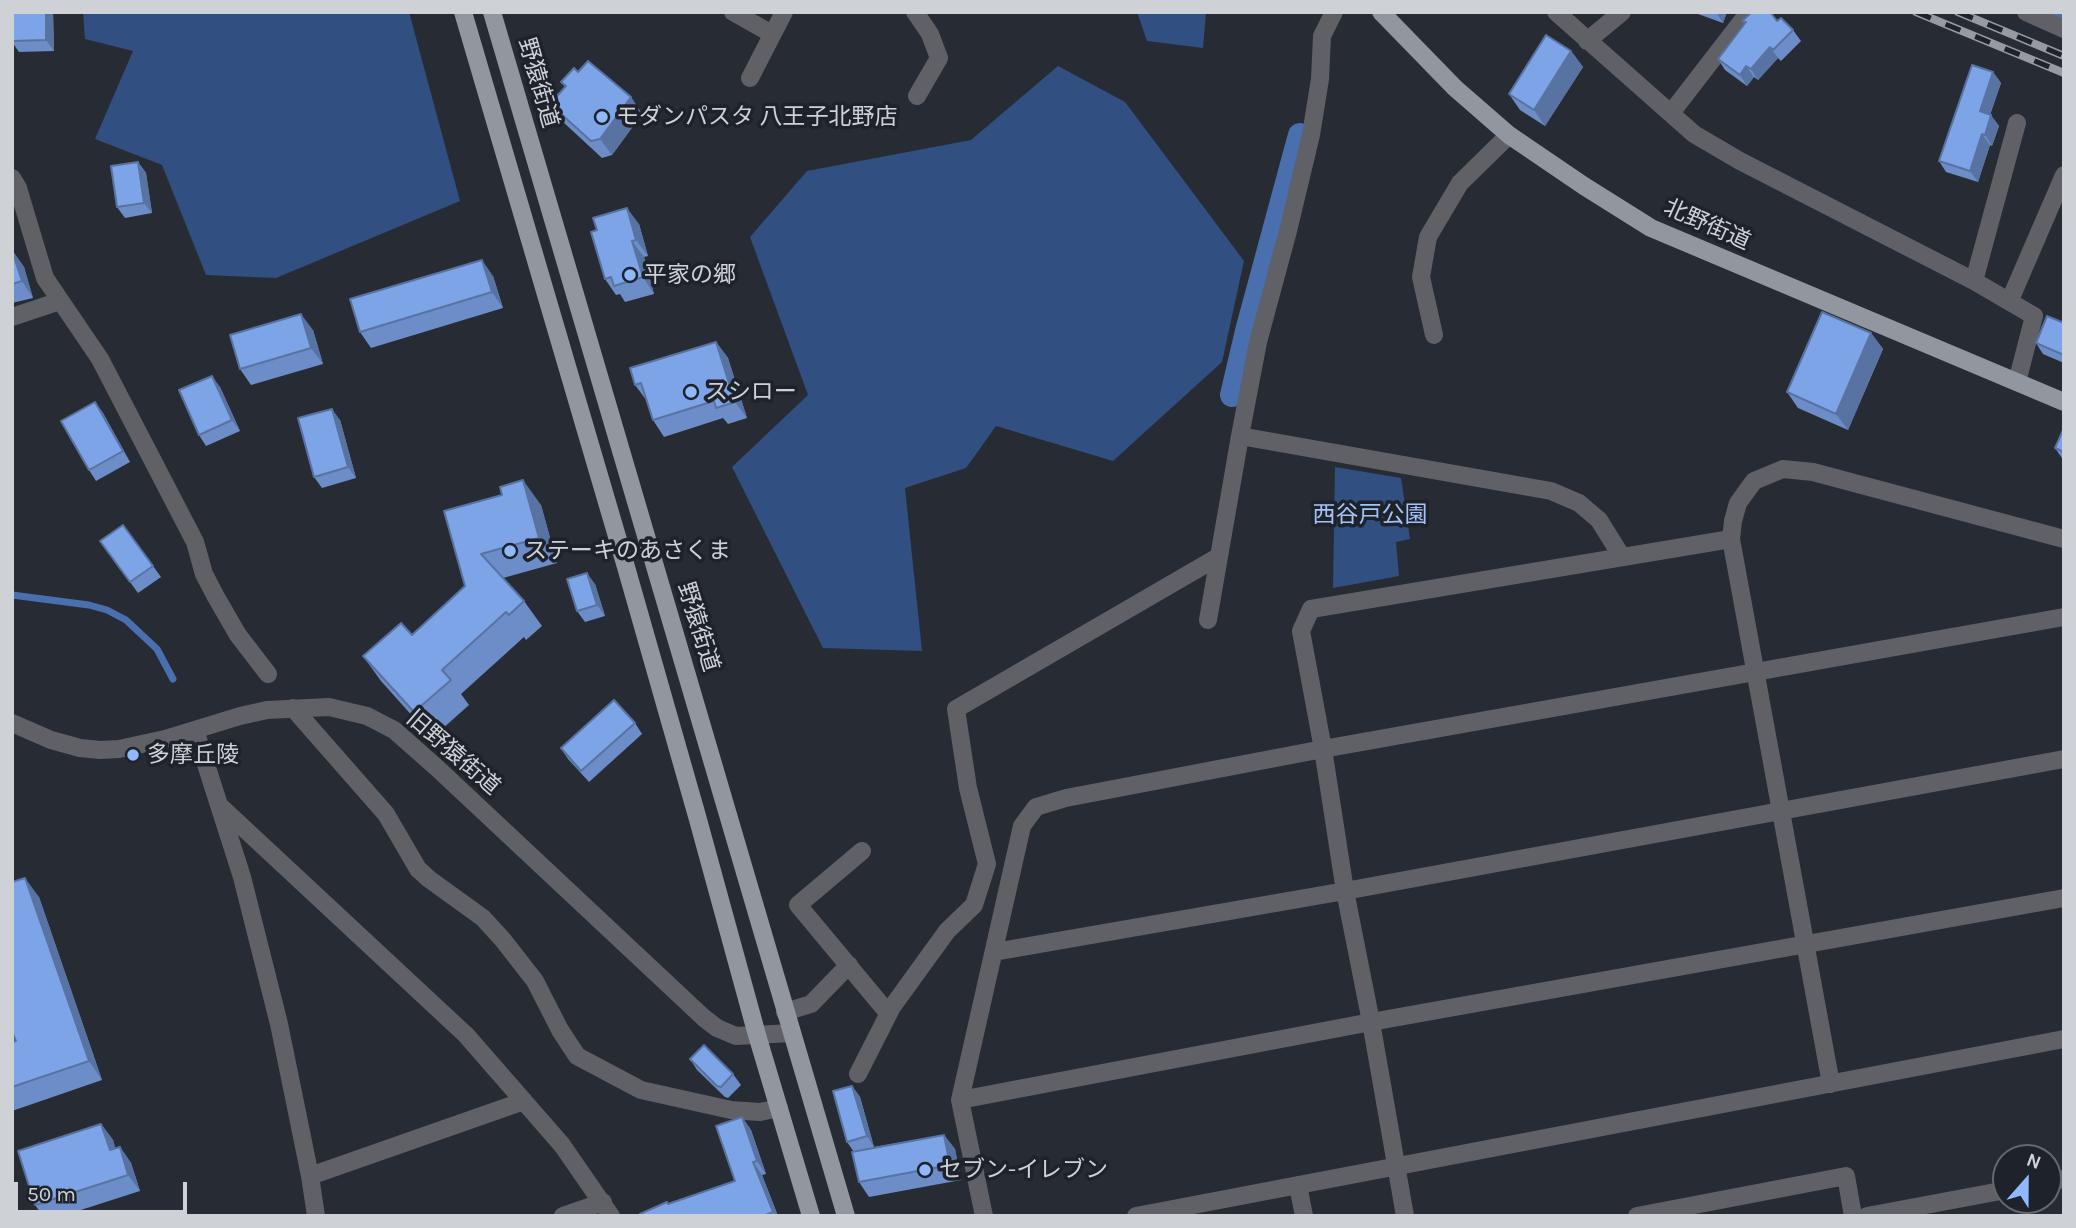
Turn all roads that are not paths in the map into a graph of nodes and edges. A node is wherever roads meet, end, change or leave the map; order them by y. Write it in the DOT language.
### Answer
graph roads {
  1 [pos="463,12"];
  2 [pos="492,12"];
  3 [pos="733,12"];
  4 [pos="784,12"];
  5 [pos="915,12"];
  6 [pos="1334,12"];
  7 [pos="1381,12"];
  8 [pos="1556,12"];
  9 [pos="1622,12"];
  10 [pos="1749,12"];
  11 [pos="2026,12"];
  12 [pos="2064,29"];
  13 [pos="772,34"];
  14 [pos="1587,41"];
  15 [pos="750,78"];
  16 [pos="917,96"];
  17 [pos="1671,113"];
  18 [pos="2017,123"];
  19 [pos="1509,135"];
  20 [pos="2064,175"];
  21 [pos="12,177"];
  22 [pos="1974,281"];
  23 [pos="2010,300"];
  24 [pos="60,301"];
  25 [pos="12,317"];
  26 [pos="1434,335"];
  27 [pos="2017,382"];
  28 [pos="2064,402"];
  29 [pos="1240,436"];
  30 [pos="1731,539"];
  31 [pos="2064,539"];
  32 [pos="1218,557"];
  33 [pos="1622,557"];
  34 [pos="2064,617"];
  35 [pos="1208,620"];
  36 [pos="1756,672"];
  37 [pos="268,674"];
  38 [pos="293,708"];
  39 [pos="12,723"];
  40 [pos="195,730"];
  41 [pos="1323,749"];
  42 [pos="2064,759"];
  43 [pos="220,806"];
  44 [pos="1780,810"];
  45 [pos="862,850"];
  46 [pos="1345,891"];
  47 [pos="2064,898"];
  48 [pos="1806,945"];
  49 [pos="995,952"];
  50 [pos="849,965"];
  51 [pos="785,1012"];
  52 [pos="888,1013"];
  53 [pos="1371,1022"];
  54 [pos="791,1032"];
  55 [pos="757,1035"];
  56 [pos="2064,1039"];
  57 [pos="858,1074"];
  58 [pos="1831,1084"];
  59 [pos="960,1100"];
  60 [pos="524,1101"];
  61 [pos="779,1108"];
  62 [pos="1395,1166"];
  63 [pos="310,1176"];
  64 [pos="1298,1185"];
  65 [pos="1992,1193"];
  66 [pos="607,1209"];
  67 [pos="1195,1210"];
  68 [pos="316,1216"];
  69 [pos="563,1216"];
  70 [pos="811,1216"];
  71 [pos="846,1216"];
  72 [pos="984,1216"];
  73 [pos="1136,1216"];
  74 [pos="1304,1216"];
  75 [pos="1405,1216"];
  76 [pos="1637,1216"];
  77 [pos="1853,1216"];
  78 [pos="1867,1216"];
  1 -- 55 [label="main road"];
  2 -- 51 [label="main road, 野猿街道"];
  3 -- 13 [label="street"];
  4 -- 13 [label="street"];
  5 -- 16 [label="street"];
  6 -- 29 [label="street"];
  7 -- 19 [label="main road, 北野街道"];
  8 -- 14 [label="street"];
  9 -- 14 [label="street"];
  10 -- 17 [label="street"];
  11 -- 12 [label="street"];
  13 -- 15 [label="street"];
  14 -- 17 [label="street"];
  17 -- 22 [label="street"];
  18 -- 22 [label="street"];
  19 -- 26 [label="street"];
  19 -- 27 [label="main road, 北野街道"];
  20 -- 23 [label="street"];
  21 -- 24 [label="street"];
  22 -- 23 [label="street"];
  23 -- 27 [label="street"];
  24 -- 25 [label="street"];
  24 -- 37 [label="street"];
  27 -- 28 [label="main road, 北野街道"];
  29 -- 32 [label="street"];
  29 -- 33 [label="street"];
  30 -- 31 [label="street"];
  30 -- 33 [label="street"];
  30 -- 36 [label="street"];
  32 -- 35 [label="street"];
  32 -- 52 [label="street"];
  33 -- 41 [label="street"];
  34 -- 36 [label="street"];
  36 -- 41 [label="street"];
  36 -- 44 [label="street"];
  38 -- 40 [label="street, 旧野猿街道"];
  38 -- 55 [label="street, 旧野猿街道"];
  38 -- 61 [label="street"];
  39 -- 40 [label="street, 旧野猿街道"];
  40 -- 43 [label="street"];
  41 -- 46 [label="street"];
  41 -- 49 [label="street"];
  42 -- 44 [label="street"];
  43 -- 60 [label="street"];
  43 -- 63 [label="street"];
  44 -- 46 [label="street"];
  44 -- 48 [label="street"];
  45 -- 50 [label="street"];
  46 -- 49 [label="street"];
  46 -- 53 [label="street"];
  47 -- 48 [label="street"];
  48 -- 53 [label="street"];
  48 -- 58 [label="street"];
  49 -- 59 [label="street"];
  50 -- 51 [label="street"];
  50 -- 52 [label="street"];
  51 -- 54 [label="main road, 野猿街道"];
  52 -- 57 [label="street"];
  53 -- 59 [label="street"];
  53 -- 62 [label="street"];
  54 -- 55 [label="street, 旧野猿街道"];
  54 -- 71 [label="main road, 野猿街道"];
  55 -- 61 [label="main road"];
  56 -- 58 [label="street"];
  58 -- 62 [label="street"];
  59 -- 72 [label="street"];
  60 -- 63 [label="street"];
  60 -- 66 [label="street"];
  61 -- 70 [label="main road"];
  62 -- 64 [label="street"];
  62 -- 75 [label="street"];
  63 -- 68 [label="street"];
  64 -- 67 [label="street"];
  64 -- 74 [label="street"];
  65 -- 78 [label="street"];
  66 -- 69 [label="street"];
  67 -- 73 [label="street"];
  76 -- 77 [label="street"];
}
